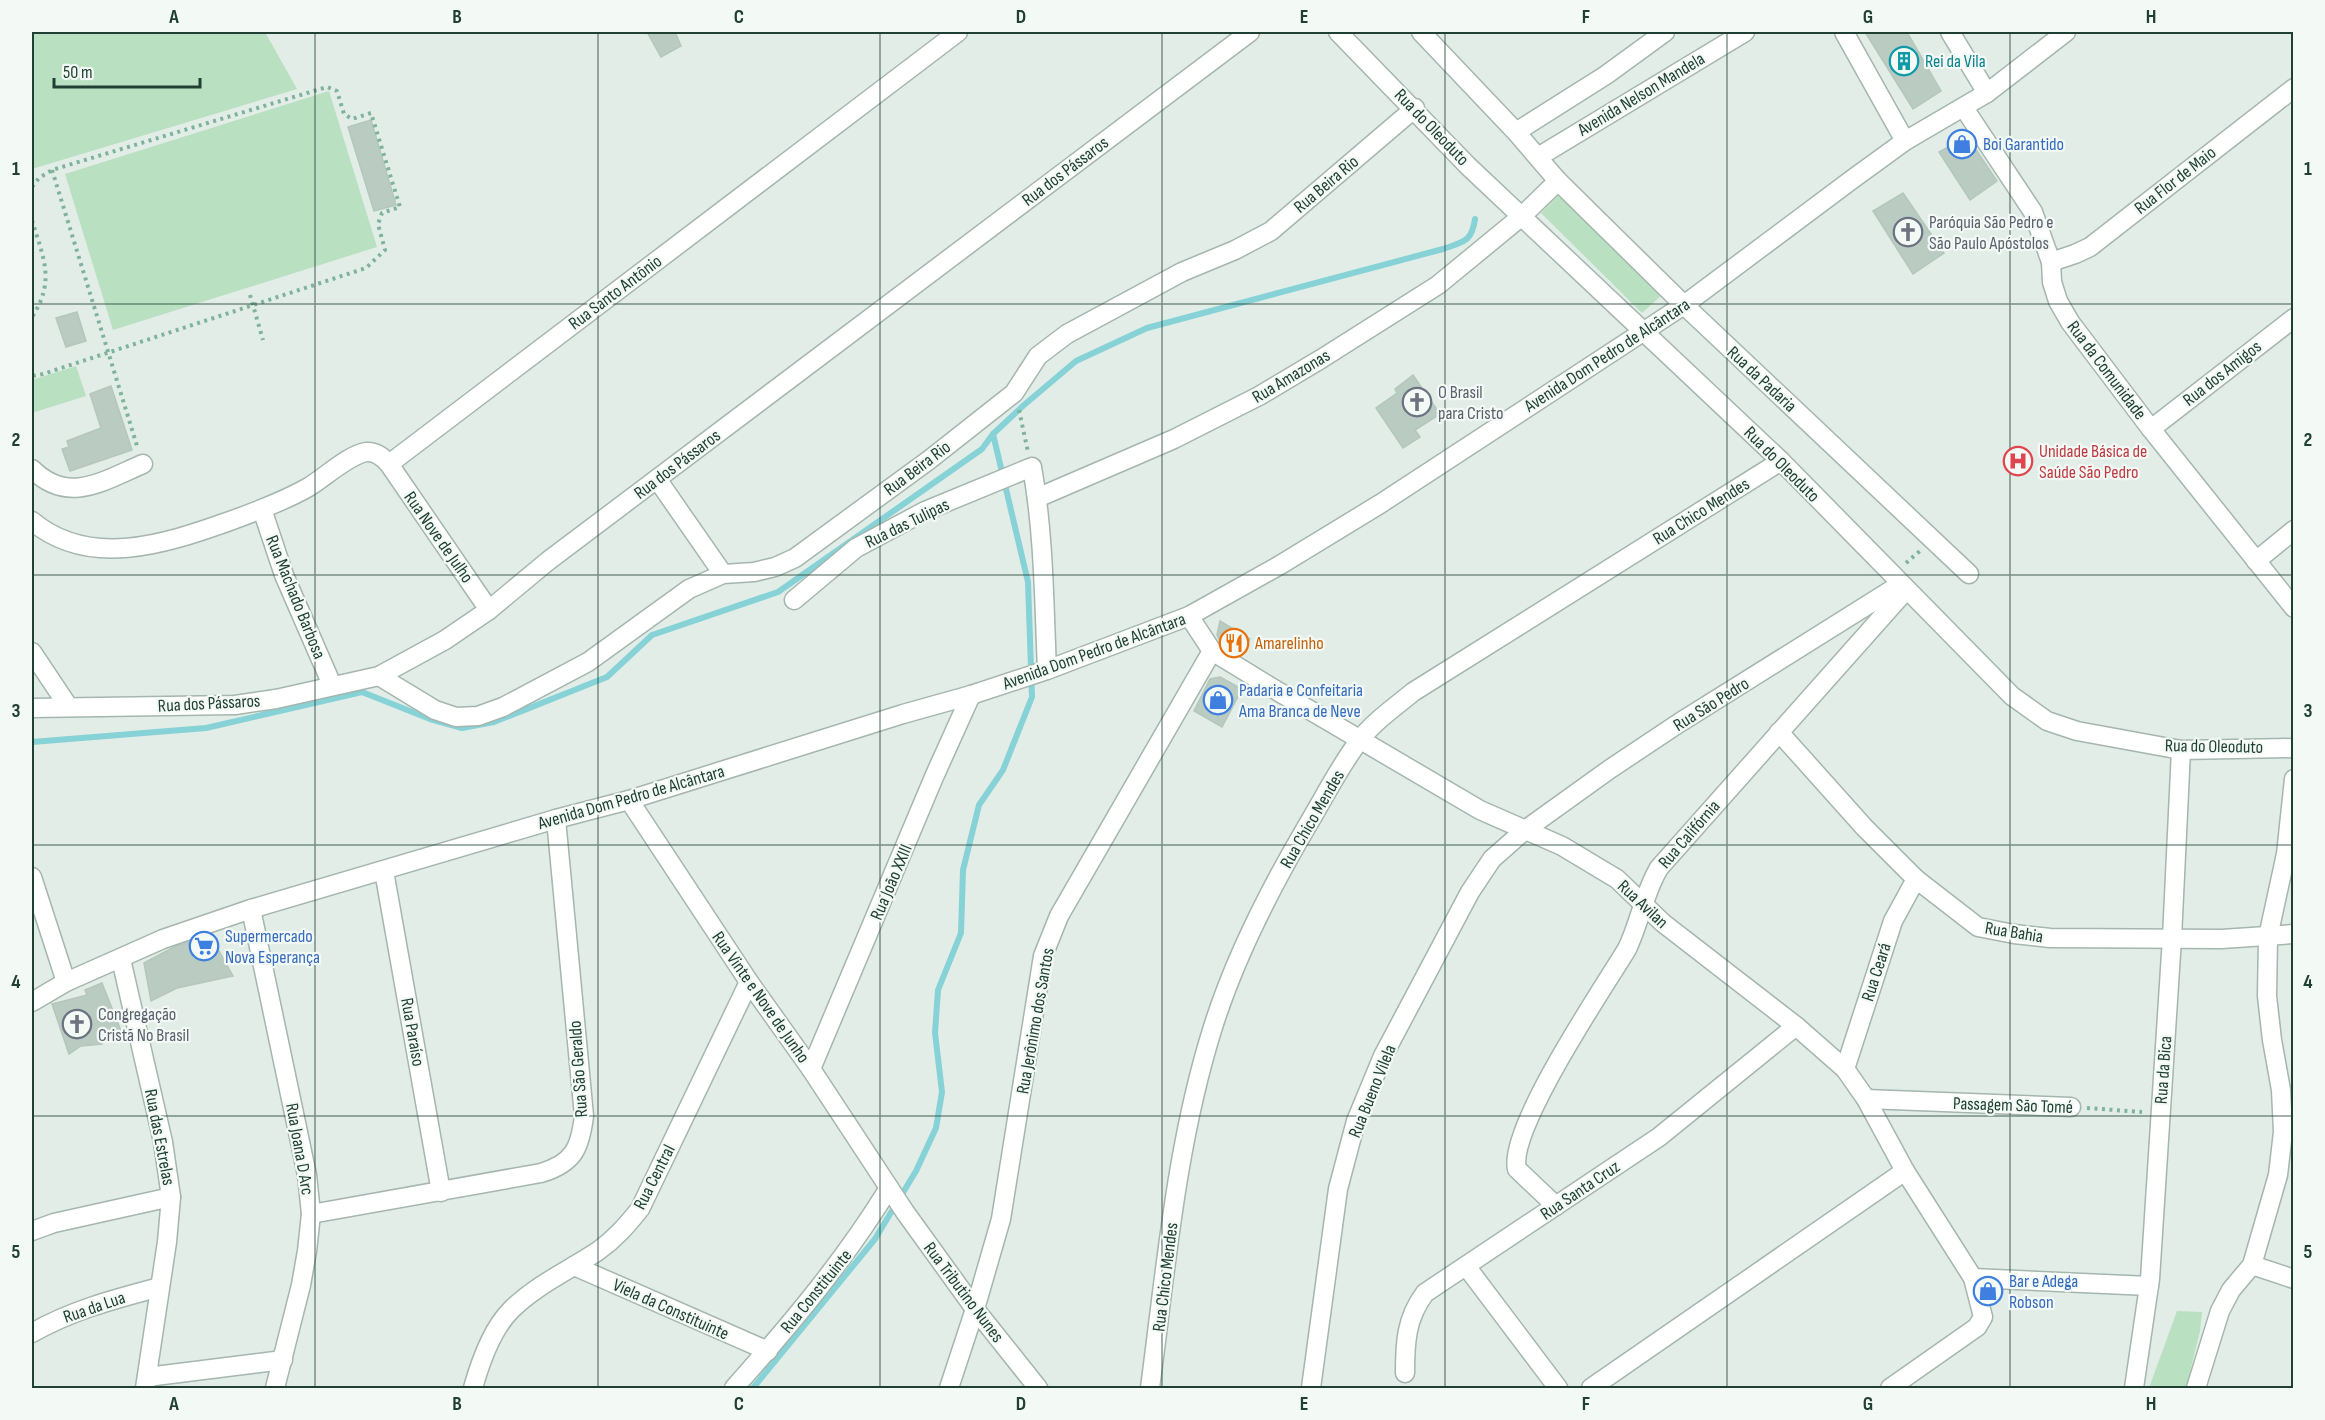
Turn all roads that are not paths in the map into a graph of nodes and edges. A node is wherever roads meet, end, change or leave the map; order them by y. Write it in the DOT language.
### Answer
graph roads {
  1 [pos="958,32"];
  2 [pos="1250,32"];
  3 [pos="1338,32"];
  4 [pos="1421,32"];
  5 [pos="1745,32"];
  6 [pos="1844,32"];
  7 [pos="1950,32"];
  8 [pos="2066,32"];
  9 [pos="1656,33"];
  10 [pos="2294,88"];
  11 [pos="1987,93"];
  12 [pos="1414,108"];
  13 [pos="1964,108"];
  14 [pos="1516,132"];
  15 [pos="1905,141"];
  16 [pos="1538,157"];
  17 [pos="1558,181"];
  18 [pos="1522,216"];
  19 [pos="2051,262"];
  20 [pos="1684,305"];
  21 [pos="2294,318"];
  22 [pos="1644,330"];
  23 [pos="2151,429"];
  24 [pos="1781,461"];
  25 [pos="143,464"];
  26 [pos="389,464"];
  27 [pos="32,469"];
  28 [pos="657,479"];
  29 [pos="1037,498"];
  30 [pos="262,509"];
  31 [pos="32,521"];
  32 [pos="2294,530"];
  33 [pos="2256,561"];
  34 [pos="723,574"];
  35 [pos="1969,574"];
  36 [pos="1900,583"];
  37 [pos="795,600"];
  38 [pos="2294,608"];
  39 [pos="489,610"];
  40 [pos="1188,616"];
  41 [pos="1212,651"];
  42 [pos="32,652"];
  43 [pos="1041,672"];
  44 [pos="379,675"];
  45 [pos="332,685"];
  46 [pos="971,696"];
  47 [pos="68,706"];
  48 [pos="32,708"];
  49 [pos="1779,732"];
  50 [pos="1359,740"];
  51 [pos="2294,748"];
  52 [pos="2181,750"];
  53 [pos="2294,779"];
  54 [pos="629,800"];
  55 [pos="556,819"];
  56 [pos="1525,830"];
  57 [pos="384,871"];
  58 [pos="32,877"];
  59 [pos="1916,879"];
  60 [pos="1643,905"];
  61 [pos="251,909"];
  62 [pos="2294,934"];
  63 [pos="2268,937"];
  64 [pos="2172,938"];
  65 [pos="121,959"];
  66 [pos="66,982"];
  67 [pos="749,982"];
  68 [pos="32,1002"];
  69 [pos="1796,1026"];
  70 [pos="811,1069"];
  71 [pos="1845,1069"];
  72 [pos="1866,1099"];
  73 [pos="2071,1107"];
  74 [pos="1905,1171"];
  75 [pos="891,1191"];
  76 [pos="441,1192"];
  77 [pos="171,1197"];
  78 [pos="1556,1206"];
  79 [pos="311,1214"];
  80 [pos="32,1231"];
  81 [pos="2252,1265"];
  82 [pos="574,1266"];
  83 [pos="1466,1266"];
  84 [pos="1972,1278"];
  85 [pos="2294,1279"];
  86 [pos="2149,1286"];
  87 [pos="160,1287"];
  88 [pos="975,1309"];
  89 [pos="32,1334"];
  90 [pos="768,1351"];
  91 [pos="283,1360"];
  92 [pos="1405,1373"];
  93 [pos="146,1383"];
  94 [pos="275,1389"];
  95 [pos="472,1389"];
  96 [pos="734,1389"];
  97 [pos="949,1389"];
  98 [pos="1038,1389"];
  99 [pos="1150,1389"];
  100 [pos="1311,1389"];
  101 [pos="1557,1389"];
  102 [pos="1591,1389"];
  103 [pos="1890,1389"];
  104 [pos="2133,1389"];
  105 [pos="2196,1389"];
  1 -- 26 [label="street, Rua Santo Antônio"];
  2 -- 28 [label="street, Rua dos Pássaros"];
  3 -- 12 [label="street, Rua do Oleoduto"];
  4 -- 14 [label="street"];
  5 -- 16 [label="street, Avenida Nelson Mandela"];
  6 -- 15 [label="street"];
  7 -- 11 [label="street"];
  8 -- 11 [label="street, Avenida Dom Pedro de Alcântara"];
  9 -- 14 [label="street, Avenida Nelson Mandela"];
  10 -- 19 [label="street, Rua Flor de Maio"];
  11 -- 13 [label="street, Avenida Dom Pedro de Alcântara"];
  12 -- 18 [label="street, Rua do Oleoduto"];
  12 -- 34 [label="street, Rua Beira Rio"];
  13 -- 15 [label="street, Avenida Dom Pedro de Alcântara"];
  13 -- 19 [label="street, Rua da Comunidade"];
  14 -- 16 [label="street"];
  15 -- 20 [label="street, Avenida Dom Pedro de Alcântara"];
  16 -- 17 [label="street"];
  17 -- 18 [label="street, Rua Amazonas"];
  17 -- 20 [label="street, Rua da Padaria"];
  18 -- 22 [label="street, Rua do Oleoduto"];
  18 -- 29 [label="street, Rua Amazonas"];
  19 -- 23 [label="street, Rua da Comunidade"];
  20 -- 22 [label="street, Avenida Dom Pedro de Alcântara"];
  20 -- 35 [label="street, Rua da Padaria"];
  21 -- 23 [label="street, Rua dos Amigos"];
  22 -- 24 [label="street, Rua do Oleoduto"];
  22 -- 40 [label="street, Avenida Dom Pedro de Alcântara"];
  23 -- 33 [label="street, Rua da Comunidade"];
  24 -- 36 [label="street, Rua do Oleoduto"];
  24 -- 50 [label="street, Rua Chico Mendes"];
  25 -- 27 [label="street"];
  26 -- 30 [label="street"];
  26 -- 39 [label="street, Rua Nove de Julho"];
  28 -- 34 [label="street"];
  28 -- 39 [label="street, Rua dos Pássaros"];
  29 -- 37 [label="street, Rua das Tulipas"];
  29 -- 43 [label="street"];
  30 -- 31 [label="street"];
  30 -- 45 [label="street, Rua Machado Barbosa"];
  32 -- 33 [label="street"];
  33 -- 38 [label="street, Rua da Comunidade"];
  34 -- 44 [label="street, Rua Beira Rio"];
  36 -- 49 [label="street, Rua Califórnia"];
  36 -- 52 [label="street, Rua do Oleoduto"];
  36 -- 56 [label="street, Rua São Pedro"];
  39 -- 44 [label="street, Rua dos Pássaros"];
  40 -- 41 [label="street, Rua Avilan"];
  40 -- 43 [label="street, Avenida Dom Pedro de Alcântara"];
  41 -- 50 [label="street, Rua Avilan"];
  41 -- 88 [label="street, Rua Jerônimo dos Santos"];
  42 -- 47 [label="street"];
  43 -- 46 [label="street, Avenida Dom Pedro de Alcântara"];
  44 -- 45 [label="street, Rua dos Pássaros"];
  45 -- 47 [label="street, Rua dos Pássaros"];
  46 -- 54 [label="street, Avenida Dom Pedro de Alcântara"];
  46 -- 70 [label="street, Rua João XXIII"];
  47 -- 48 [label="street, Rua dos Pássaros"];
  49 -- 59 [label="street, Rua Bahia"];
  49 -- 60 [label="street, Rua Califórnia"];
  50 -- 56 [label="street, Rua Avilan"];
  50 -- 99 [label="street, Rua Chico Mendes"];
  51 -- 52 [label="street, Rua do Oleoduto"];
  52 -- 64 [label="street, Rua da Bica"];
  53 -- 63 [label="street"];
  54 -- 55 [label="street, Avenida Dom Pedro de Alcântara"];
  54 -- 67 [label="street, Rua Vinte e Nove de Junho"];
  55 -- 57 [label="street, Avenida Dom Pedro de Alcântara"];
  55 -- 76 [label="street, Rua São Geraldo"];
  56 -- 60 [label="street, Rua Avilan"];
  56 -- 100 [label="street, Rua Bueno Vilela"];
  57 -- 61 [label="street, Avenida Dom Pedro de Alcântara"];
  57 -- 76 [label="street, Rua Paraíso"];
  58 -- 66 [label="street"];
  59 -- 64 [label="street, Rua Bahia"];
  59 -- 71 [label="street, Rua Ceará"];
  60 -- 69 [label="street, Rua Avilan"];
  60 -- 78 [label="street, Rua Califórnia"];
  61 -- 65 [label="street, Avenida Dom Pedro de Alcântara"];
  61 -- 79 [label="street, Rua Joana D Arc"];
  62 -- 63 [label="street, Rua Bahia"];
  63 -- 64 [label="street, Rua Bahia"];
  63 -- 81 [label="street"];
  64 -- 86 [label="street, Rua da Bica"];
  65 -- 66 [label="street, Avenida Dom Pedro de Alcântara"];
  65 -- 77 [label="street, Rua das Estrelas"];
  66 -- 68 [label="street, Avenida Dom Pedro de Alcântara"];
  67 -- 70 [label="street, Rua Vinte e Nove de Junho"];
  67 -- 82 [label="street, Rua Central"];
  69 -- 71 [label="street, Rua Avilan"];
  69 -- 78 [label="street, Rua Santa Cruz"];
  70 -- 75 [label="street, Rua Vinte e Nove de Junho"];
  71 -- 72 [label="street, Rua Avilan"];
  72 -- 73 [label="street, Passagem São Tomé"];
  72 -- 74 [label="street, Rua Avilan"];
  74 -- 84 [label="street, Rua Avilan"];
  74 -- 102 [label="street"];
  75 -- 88 [label="street, Rua Tributino Nunes"];
  75 -- 90 [label="street, Rua Constituinte"];
  76 -- 79 [label="street, Rua São Geraldo"];
  77 -- 80 [label="street"];
  77 -- 87 [label="street, Rua das Estrelas"];
  78 -- 83 [label="street, Rua Santa Cruz"];
  79 -- 91 [label="street, Rua Joana D Arc"];
  81 -- 85 [label="street"];
  81 -- 105 [label="street"];
  82 -- 90 [label="street, Viela da Constituinte"];
  82 -- 95 [label="street, Rua Central"];
  83 -- 92 [label="street, Rua Santa Cruz"];
  83 -- 101 [label="street"];
  84 -- 86 [label="street"];
  84 -- 103 [label="street, Rua Avilan"];
  86 -- 104 [label="street, Rua da Bica"];
  87 -- 89 [label="street, Rua da Lua"];
  87 -- 93 [label="street, Rua das Estrelas"];
  88 -- 97 [label="street, Rua Jerônimo dos Santos"];
  88 -- 98 [label="street, Rua Tributino Nunes"];
  90 -- 96 [label="street, Rua Constituinte"];
  91 -- 93 [label="street"];
  91 -- 94 [label="street, Rua Joana D Arc"];
}
